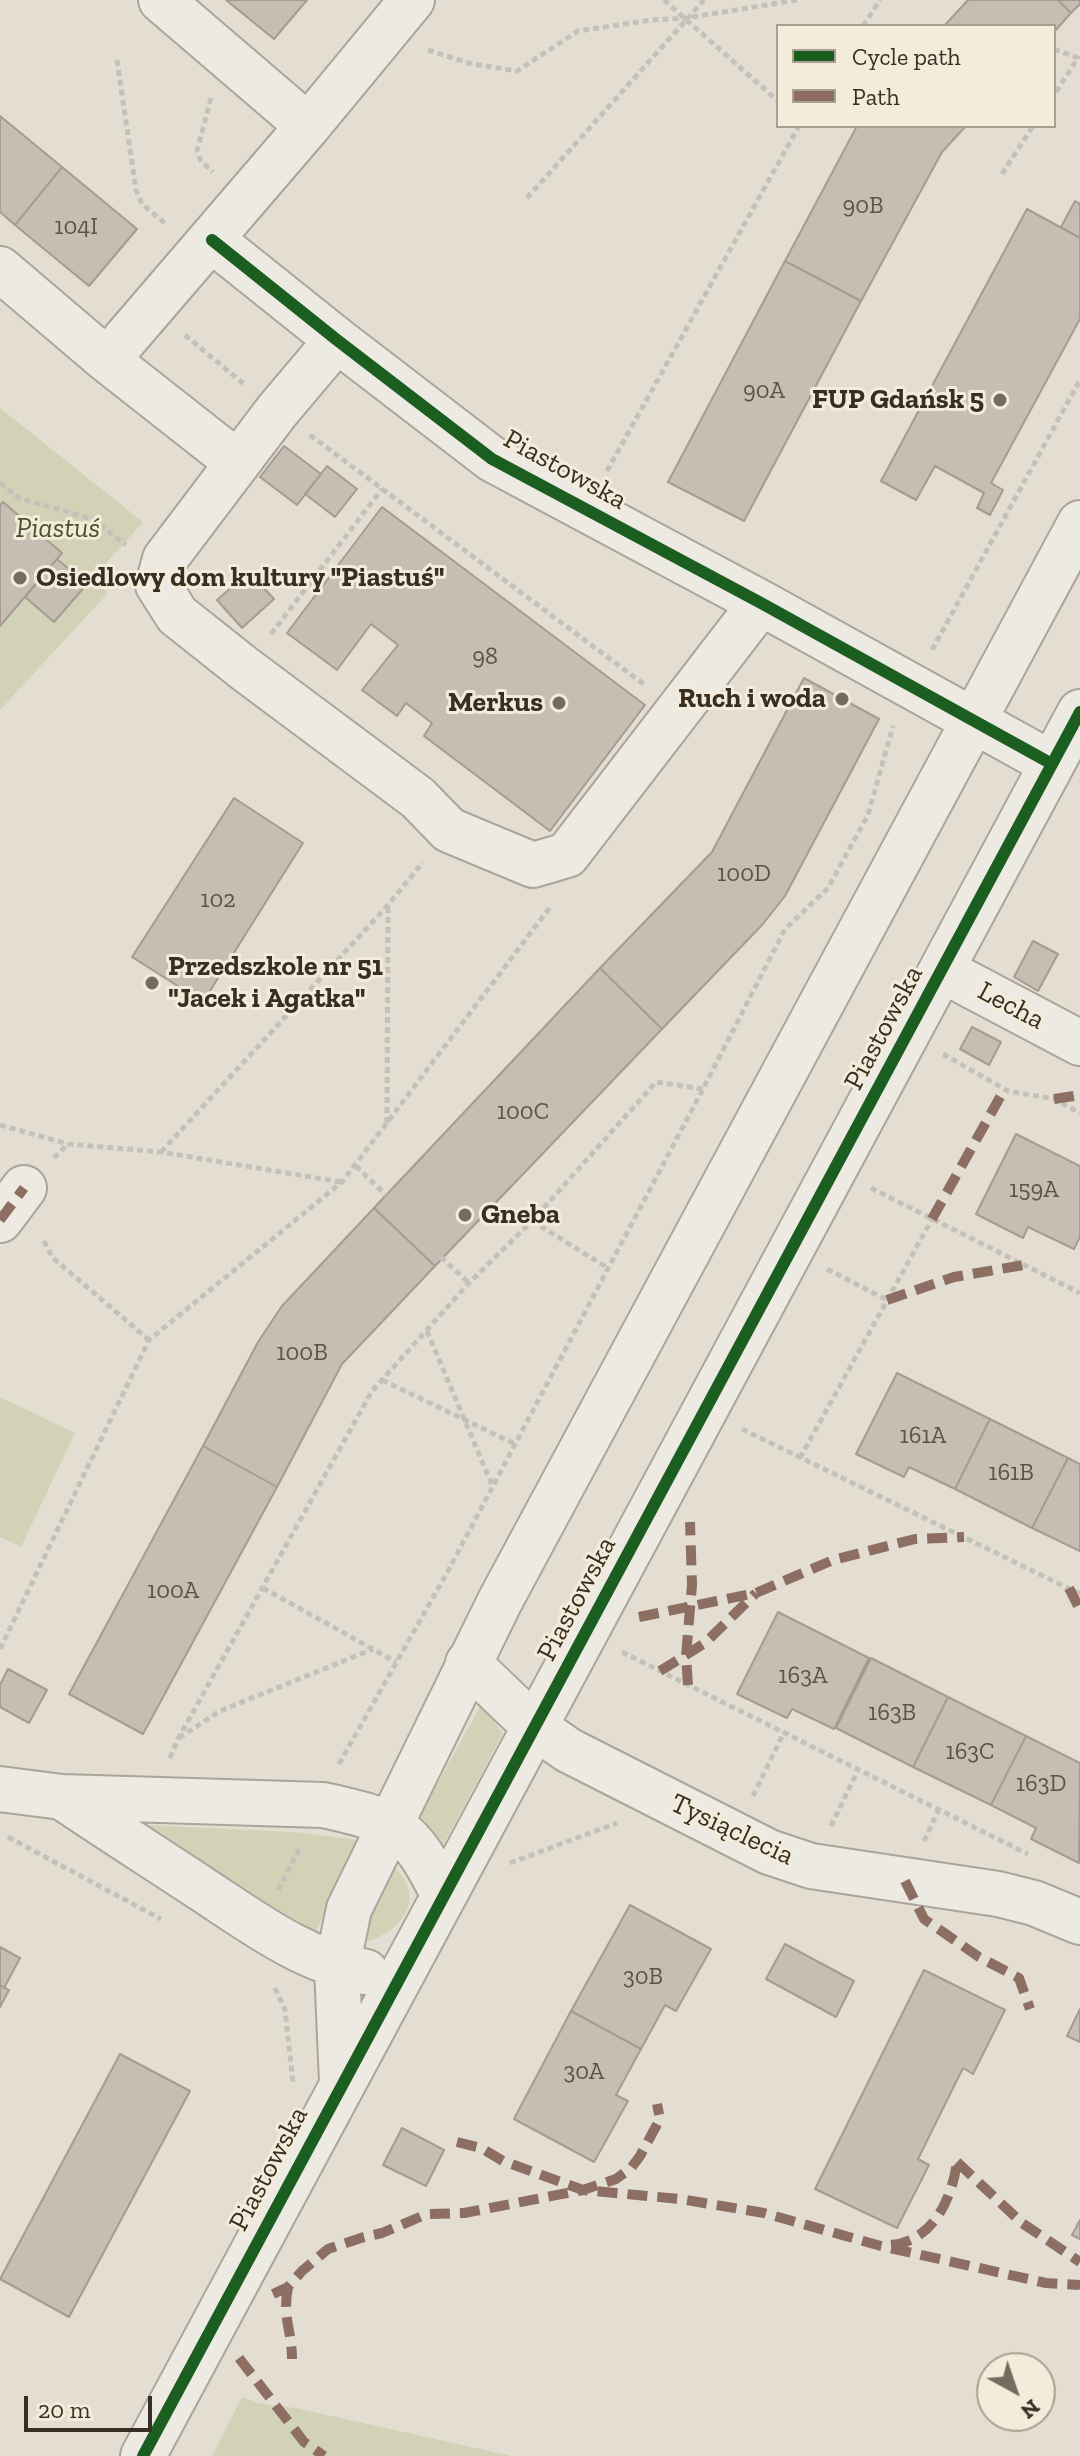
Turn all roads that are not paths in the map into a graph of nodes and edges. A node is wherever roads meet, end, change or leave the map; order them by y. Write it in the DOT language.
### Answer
graph roads {
  1 [pos="161,0"];
  2 [pos="412,0"];
  3 [pos="308,126"];
  4 [pos="195,237"];
  5 [pos="0,269"];
  6 [pos="337,340"];
  7 [pos="107,360"];
  8 [pos="238,463"];
  9 [pos="1080,523"];
  10 [pos="761,603"];
  11 [pos="1080,712"];
  12 [pos="973,722"];
  13 [pos="1052,764"];
  14 [pos="942,970"];
  15 [pos="1080,1043"];
  16 [pos="468,1663"];
  17 [pos="535,1727"];
  18 [pos="0,1789"];
  19 [pos="62,1797"];
  20 [pos="392,1824"];
  21 [pos="444,1896"];
  22 [pos="1080,1922"];
  23 [pos="337,1967"];
  24 [pos="399,1978"];
  25 [pos="342,2083"];
  26 [pos="143,2456"];
  1 -- 3 [label="street"];
  2 -- 3 [label="street"];
  3 -- 4 [label="street"];
  4 -- 6 [label="street, Piastowska"];
  4 -- 7 [label="street"];
  5 -- 7 [label="street"];
  6 -- 8 [label="street"];
  6 -- 10 [label="street, Piastowska"];
  7 -- 8 [label="street"];
  8 -- 10 [label="street"];
  9 -- 12 [label="street"];
  10 -- 12 [label="street, Piastowska"];
  11 -- 13 [label="street, Piastowska"];
  12 -- 13 [label="street, Piastowska"];
  12 -- 16 [label="street"];
  13 -- 14 [label="street, Piastowska"];
  14 -- 15 [label="street, Lecha"];
  14 -- 17 [label="street, Piastowska"];
  16 -- 17 [label="street, Tysiąclecia"];
  16 -- 20 [label="street"];
  17 -- 21 [label="street, Piastowska"];
  17 -- 22 [label="street, Tysiąclecia"];
  18 -- 19 [label="street"];
  19 -- 20 [label="street"];
  19 -- 23 [label="street"];
  20 -- 21 [label="street"];
  20 -- 23 [label="street"];
  21 -- 24 [label="street, Piastowska"];
  23 -- 24 [label="street"];
  23 -- 25 [label="street"];
  24 -- 25 [label="street, Piastowska"];
  25 -- 26 [label="street, Piastowska"];
}
